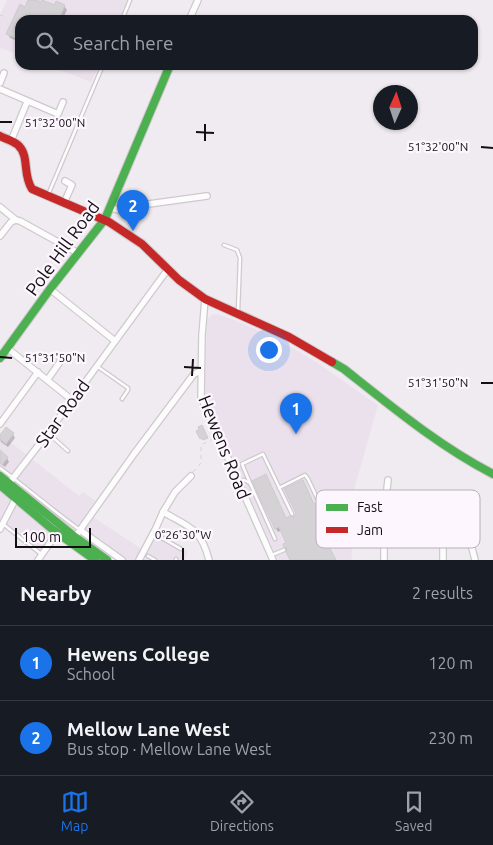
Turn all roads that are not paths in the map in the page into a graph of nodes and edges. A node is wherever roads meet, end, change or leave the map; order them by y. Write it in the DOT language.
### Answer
graph roads {
  1 [pos="130,0"];
  2 [pos="198,0"];
  3 [pos="124,15"];
  4 [pos="191,15"];
  5 [pos="101,70"];
  6 [pos="168,70"];
  7 [pos="4,73"];
  8 [pos="0,83"];
  9 [pos="0,89"];
  10 [pos="27,102"];
  11 [pos="63,102"];
  12 [pos="0,136"];
  13 [pos="11,141"];
  14 [pos="65,181"];
  15 [pos="48,196"];
  16 [pos="207,196"];
  17 [pos="64,203"];
  18 [pos="0,207"];
  19 [pos="110,208"];
  20 [pos="105,219"];
  21 [pos="16,220"];
  22 [pos="0,236"];
  23 [pos="224,245"];
  24 [pos="78,253"];
  25 [pos="168,269"];
  26 [pos="50,289"];
  27 [pos="205,299"];
  28 [pos="238,313"];
  29 [pos="115,341"];
  30 [pos="7,348"];
  31 [pos="58,356"];
  32 [pos="0,358"];
  33 [pos="97,366"];
  34 [pos="201,371"];
  35 [pos="38,372"];
  36 [pos="48,379"];
  37 [pos="122,399"];
  38 [pos="72,400"];
  39 [pos="0,424"];
  40 [pos="48,433"];
  41 [pos="68,451"];
  42 [pos="0,468"];
  43 [pos="493,474"];
  44 [pos="0,476"];
  45 [pos="190,476"];
  46 [pos="388,480"];
  47 [pos="238,483"];
  48 [pos="250,483"];
  49 [pos="7,484"];
  50 [pos="279,488"];
  51 [pos="387,490"];
  52 [pos="316,496"];
  53 [pos="16,498"];
  54 [pos="163,512"];
  55 [pos="292,514"];
  56 [pos="2,526"];
  57 [pos="57,532"];
  58 [pos="78,533"];
  59 [pos="154,533"];
  60 [pos="275,539"];
  61 [pos="181,549"];
  62 [pos="284,550"];
  63 [pos="148,556"];
  64 [pos="40,557"];
  65 [pos="272,558"];
  66 [pos="95,560"];
  67 [pos="108,560"];
  68 [pos="122,560"];
  69 [pos="139,560"];
  70 [pos="155,560"];
  71 [pos="209,560"];
  1 -- 3 [label="lane"];
  2 -- 4 [label="street"];
  5 -- 15 [label="lane"];
  6 -- 19 [label="street, Pole Hill Road"];
  7 -- 8 [label="street"];
  9 -- 10 [label="street"];
  10 -- 11 [label="street"];
  10 -- 13 [label="street"];
  12 -- 13 [label="street"];
  13 -- 15 [label="street"];
  14 -- 17 [label="street"];
  15 -- 17 [label="street"];
  16 -- 19 [label="street"];
  17 -- 20 [label="street"];
  18 -- 21 [label="street"];
  19 -- 20 [label="street, Pole Hill Road"];
  20 -- 24 [label="street, Pole Hill Road"];
  20 -- 25 [label="street"];
  21 -- 22 [label="street"];
  21 -- 24 [label="street"];
  23 -- 28 [label="lane"];
  24 -- 26 [label="street, Pole Hill Road"];
  25 -- 27 [label="street"];
  25 -- 29 [label="street, Star Road"];
  26 -- 29 [label="street"];
  26 -- 30 [label="street, Pole Hill Road"];
  27 -- 28 [label="street"];
  27 -- 34 [label="street, Hewens Road"];
  28 -- 43 [label="street"];
  29 -- 33 [label="street, Star Road"];
  30 -- 32 [label="street, Pole Hill Road"];
  30 -- 35 [label="street"];
  31 -- 36 [label="street"];
  33 -- 37 [label="lane"];
  33 -- 38 [label="street, Star Road"];
  34 -- 47 [label="street, Hewens Road"];
  34 -- 58 [label="street"];
  35 -- 36 [label="street"];
  35 -- 39 [label="street"];
  36 -- 38 [label="street"];
  38 -- 40 [label="street, Star Road"];
  40 -- 41 [label="lane"];
  40 -- 49 [label="street, Star Road"];
  42 -- 49 [label="lane"];
  44 -- 49 [label="street"];
  45 -- 54 [label="street"];
  46 -- 51 [label="street"];
  47 -- 48 [label="lane"];
  47 -- 65 [label="street, Hewens Road"];
  48 -- 50 [label="lane"];
  48 -- 60 [label="lane"];
  49 -- 53 [label="street"];
  49 -- 58 [label="street"];
  50 -- 52 [label="lane"];
  50 -- 55 [label="lane"];
  53 -- 56 [label="street"];
  53 -- 57 [label="street"];
  54 -- 59 [label="street"];
  54 -- 71 [label="street"];
  56 -- 64 [label="lane"];
  57 -- 64 [label="street"];
  57 -- 66 [label="street"];
  58 -- 67 [label="street"];
  58 -- 68 [label="street"];
  59 -- 61 [label="lane"];
  59 -- 69 [label="street"];
  62 -- 65 [label="lane"];
  63 -- 70 [label="lane"];
}
